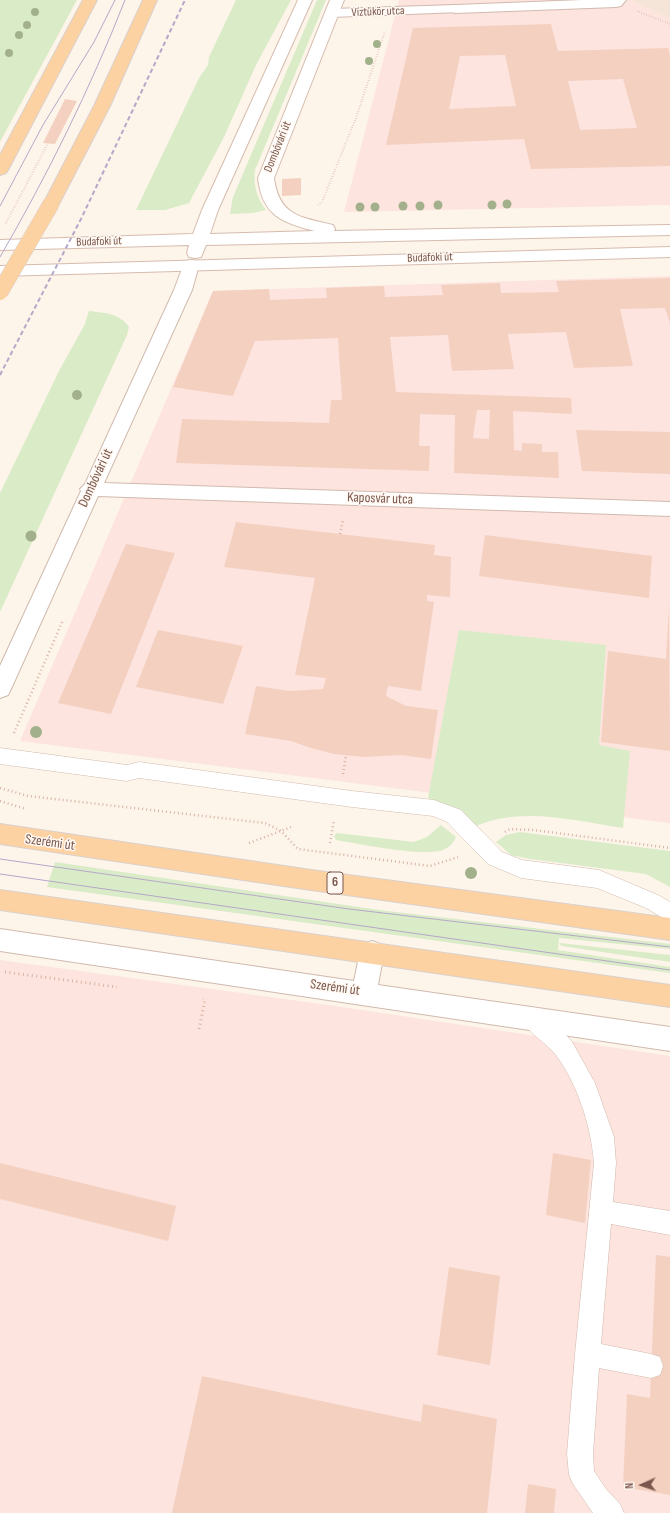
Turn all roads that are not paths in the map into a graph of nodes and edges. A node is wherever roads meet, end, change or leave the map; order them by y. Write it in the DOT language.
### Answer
graph roads {
  1 [pos="90,0"];
  2 [pos="150,0"];
  3 [pos="305,0"];
  4 [pos="617,2"];
  5 [pos="334,7"];
  6 [pos="0,170"];
  7 [pos="670,230"];
  8 [pos="362,235"];
  9 [pos="199,239"];
  10 [pos="0,245"];
  11 [pos="670,252"];
  12 [pos="190,265"];
  13 [pos="0,271"];
  14 [pos="0,292"];
  15 [pos="90,489"];
  16 [pos="670,509"];
  17 [pos="0,689"];
  18 [pos="0,756"];
  19 [pos="0,834"];
  20 [pos="0,900"];
  21 [pos="670,913"];
  22 [pos="670,929"];
  23 [pos="0,940"];
  24 [pos="372,952"];
  25 [pos="364,992"];
  26 [pos="670,996"];
  27 [pos="531,1017"];
  28 [pos="670,1039"];
  29 [pos="600,1211"];
  30 [pos="670,1223"];
  31 [pos="587,1354"];
  32 [pos="651,1366"];
  33 [pos="611,1513"];
  1 -- 6 [label="main road"];
  2 -- 14 [label="main road, bridge"];
  3 -- 9 [label="main road"];
  4 -- 5 [label="main road, Víztükör utca"];
  5 -- 8 [label="main road, Dombóvári út"];
  7 -- 8 [label="main road, Budafoki út"];
  8 -- 9 [label="main road, Budafoki út"];
  9 -- 10 [label="main road, Budafoki út"];
  9 -- 12 [label="main road"];
  11 -- 12 [label="main road, Budafoki út"];
  12 -- 13 [label="main road, Budafoki út"];
  12 -- 15 [label="main road, Dombóvári út"];
  15 -- 16 [label="main road, Kaposvár utca"];
  15 -- 17 [label="main road, Dombóvári út"];
  18 -- 21 [label="lane"];
  19 -- 22 [label="main road, Szerémi út / 6"];
  20 -- 24 [label="main road"];
  23 -- 25 [label="main road, Szerémi út"];
  24 -- 25 [label="main road"];
  24 -- 26 [label="main road"];
  25 -- 27 [label="main road, Szerémi út"];
  27 -- 28 [label="main road, Szerémi út"];
  27 -- 29 [label="lane"];
  29 -- 30 [label="lane"];
  29 -- 31 [label="lane"];
  31 -- 32 [label="lane"];
  31 -- 33 [label="lane"];
}
